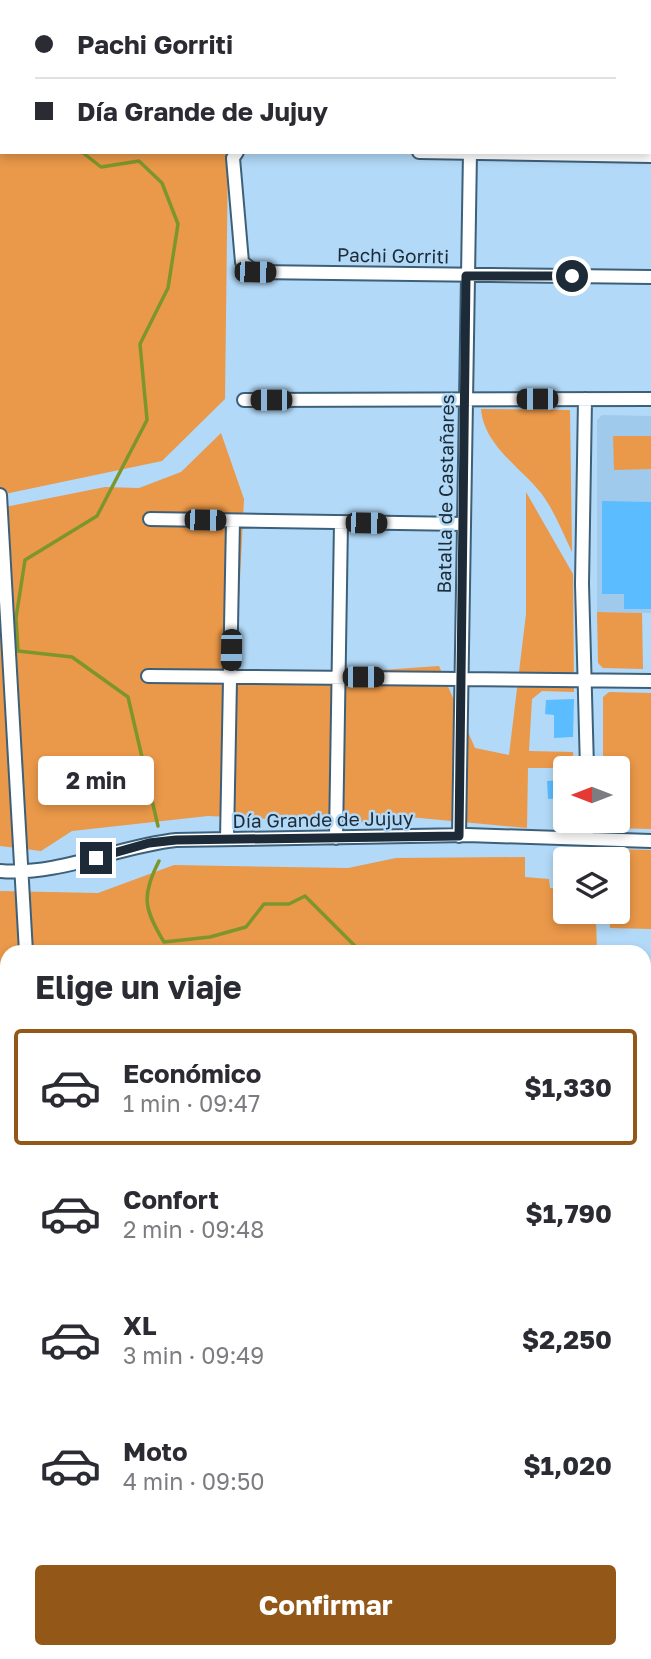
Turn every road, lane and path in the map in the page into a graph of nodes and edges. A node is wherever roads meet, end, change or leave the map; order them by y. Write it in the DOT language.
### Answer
graph roads {
  1 [pos="470,154"];
  2 [pos="530,154"];
  3 [pos="235,155"];
  4 [pos="651,156"];
  5 [pos="466,276"];
  6 [pos="651,276"];
  7 [pos="466,399"];
  8 [pos="585,399"];
  9 [pos="651,399"];
  10 [pos="244,400"];
  11 [pos="0,495"];
  12 [pos="150,519"];
  13 [pos="233,521"];
  14 [pos="341,522"];
  15 [pos="464,524"];
  16 [pos="148,676"];
  17 [pos="230,676"];
  18 [pos="339,677"];
  19 [pos="461,677"];
  20 [pos="586,679"];
  21 [pos="651,681"];
  22 [pos="0,755"];
  23 [pos="14,756"];
  24 [pos="587,756"];
  25 [pos="587,833"];
  26 [pos="459,836"];
  27 [pos="336,838"];
  28 [pos="227,839"];
  29 [pos="587,839"];
  30 [pos="651,841"];
  31 [pos="0,871"];
  32 [pos="21,872"];
  33 [pos="26,945"];
  1 -- 5 [label="street, Batalla de Castañares"];
  2 -- 4 [label="street"];
  3 -- 5 [label="street, Pachi Gorriti"];
  5 -- 6 [label="street, Pachi Gorriti"];
  5 -- 7 [label="street, Batalla de Castañares"];
  7 -- 8 [label="street"];
  7 -- 10 [label="street"];
  7 -- 15 [label="street, Batalla de Castañares"];
  8 -- 9 [label="street"];
  8 -- 20 [label="street"];
  11 -- 23 [label="street"];
  12 -- 13 [label="street"];
  13 -- 14 [label="street"];
  13 -- 17 [label="street"];
  14 -- 15 [label="street"];
  14 -- 18 [label="street"];
  15 -- 19 [label="street, Batalla de Castañares"];
  16 -- 17 [label="street"];
  17 -- 18 [label="street"];
  17 -- 28 [label="street"];
  18 -- 19 [label="street"];
  18 -- 27 [label="street"];
  19 -- 20 [label="street"];
  19 -- 26 [label="street, Batalla de Castañares"];
  20 -- 21 [label="street"];
  20 -- 24 [label="street"];
  22 -- 23 [label="street"];
  23 -- 32 [label="street"];
  25 -- 29 [label="street"];
  26 -- 27 [label="street, Día Grande de Jujuy"];
  26 -- 29 [label="street, Día Grande de Jujuy"];
  27 -- 28 [label="street, Día Grande de Jujuy"];
  28 -- 32 [label="street, Día Grande de Jujuy"];
  29 -- 30 [label="street, Día Grande de Jujuy"];
  31 -- 32 [label="street, Día Grande de Jujuy"];
  32 -- 33 [label="street"];
}
